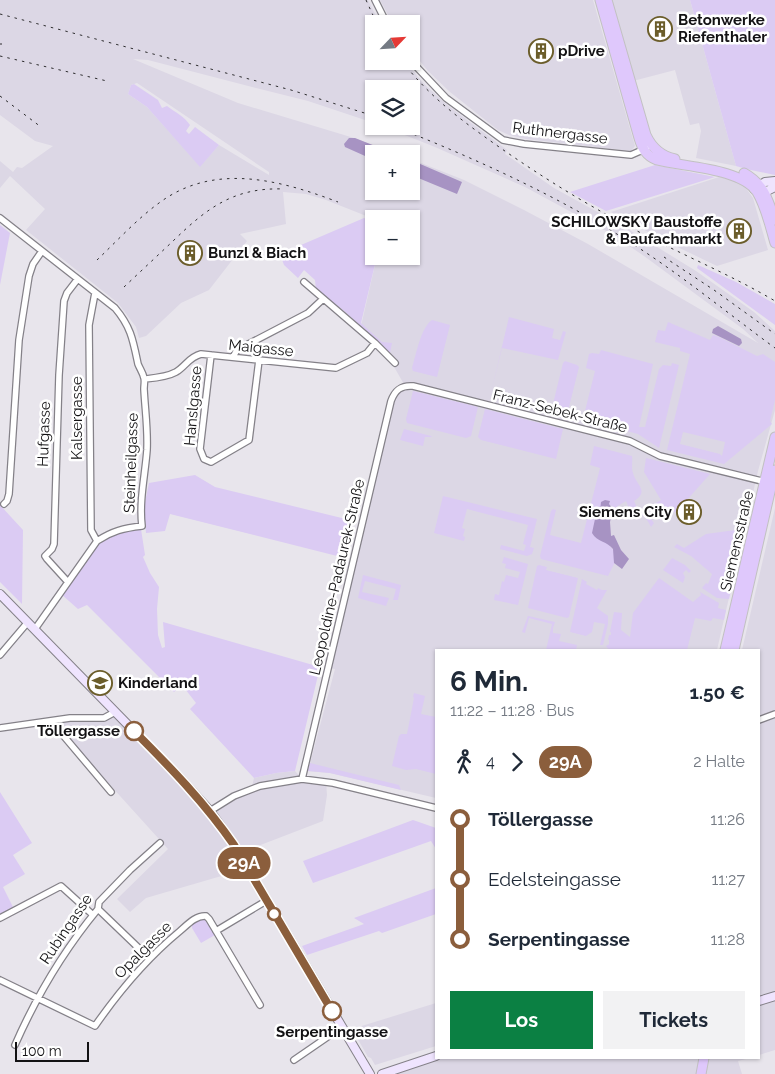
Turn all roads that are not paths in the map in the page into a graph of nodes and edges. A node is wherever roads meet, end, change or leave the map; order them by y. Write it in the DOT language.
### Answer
graph roads {
  1 [pos="375,0"];
  2 [pos="600,0"];
  3 [pos="607,0"];
  4 [pos="382,15"];
  5 [pos="420,70"];
  6 [pos="648,148"];
  7 [pos="775,181"];
  8 [pos="775,187"];
  9 [pos="759,190"];
  10 [pos="0,218"];
  11 [pos="775,220"];
  12 [pos="775,243"];
  13 [pos="42,251"];
  14 [pos="77,280"];
  15 [pos="304,282"];
  16 [pos="95,294"];
  17 [pos="323,299"];
  18 [pos="376,344"];
  19 [pos="211,355"];
  20 [pos="233,357"];
  21 [pos="259,360"];
  22 [pos="395,363"];
  23 [pos="145,379"];
  24 [pos="405,386"];
  25 [pos="775,437"];
  26 [pos="775,470"];
  27 [pos="770,484"];
  28 [pos="4,504"];
  29 [pos="97,541"];
  30 [pos="67,581"];
  31 [pos="0,594"];
  32 [pos="28,622"];
  33 [pos="35,628"];
  34 [pos="725,649"];
  35 [pos="734,649"];
  36 [pos="0,655"];
  37 [pos="116,712"];
  38 [pos="775,714"];
  39 [pos="760,720"];
  40 [pos="51,721"];
  41 [pos="0,728"];
  42 [pos="302,779"];
  43 [pos="111,792"];
  44 [pos="435,808"];
  45 [pos="210,811"];
  46 [pos="160,844"];
  47 [pos="266,901"];
  48 [pos="98,908"];
  49 [pos="93,915"];
  50 [pos="0,918"];
  51 [pos="216,931"];
  52 [pos="149,958"];
  53 [pos="0,980"];
  54 [pos="775,996"];
  55 [pos="37,998"];
  56 [pos="760,1001"];
  57 [pos="260,1005"];
  58 [pos="342,1027"];
  59 [pos="14,1045"];
  60 [pos="435,1056"];
  61 [pos="704,1059"];
  62 [pos="294,1060"];
  63 [pos="370,1074"];
  64 [pos="382,1074"];
  65 [pos="701,1074"];
  1 -- 4 [label="street"];
  2 -- 6 [label="main road"];
  3 -- 6 [label="main road"];
  5 -- 6 [label="street, Ruthnergasse"];
  6 -- 9 [label="main road"];
  7 -- 9 [label="main road"];
  8 -- 9 [label="main road"];
  9 -- 11 [label="main road"];
  9 -- 12 [label="main road"];
  10 -- 13 [label="street, Steinheilgasse"];
  13 -- 14 [label="street, Steinheilgasse"];
  13 -- 28 [label="street"];
  14 -- 16 [label="street, Steinheilgasse"];
  14 -- 30 [label="street, Hufgasse"];
  15 -- 17 [label="street"];
  16 -- 23 [label="street, Steinheilgasse"];
  16 -- 29 [label="street, Kalsergasse"];
  17 -- 18 [label="street"];
  17 -- 20 [label="street"];
  18 -- 21 [label="street, Maigasse"];
  18 -- 22 [label="street"];
  19 -- 20 [label="street, Maigasse"];
  19 -- 21 [label="street, Hanslgasse"];
  19 -- 23 [label="street, Maigasse"];
  20 -- 21 [label="street, Maigasse"];
  23 -- 29 [label="street, Steinheilgasse"];
  24 -- 27 [label="street, Franz-Sebek-Straße"];
  24 -- 42 [label="street, Leopoldine-Padaurek-Straße"];
  25 -- 27 [label="main road, Siemensstraße"];
  26 -- 27 [label="main road, Siemensstraße"];
  27 -- 34 [label="main road, Siemensstraße"];
  27 -- 35 [label="main road, Siemensstraße"];
  29 -- 30 [label="street, Steinheilgasse"];
  30 -- 33 [label="street, Steinheilgasse"];
  31 -- 32 [label="main road"];
  32 -- 33 [label="main road"];
  32 -- 36 [label="street"];
  33 -- 37 [label="main road"];
  37 -- 40 [label="street"];
  37 -- 45 [label="main road"];
  38 -- 39 [label="street"];
  40 -- 41 [label="street"];
  40 -- 43 [label="street"];
  42 -- 44 [label="street"];
  42 -- 45 [label="street"];
  45 -- 47 [label="main road"];
  46 -- 48 [label="street, Rubingasse"];
  47 -- 51 [label="street"];
  47 -- 58 [label="main road"];
  48 -- 49 [label="street, Rubingasse"];
  48 -- 52 [label="street"];
  49 -- 50 [label="street"];
  49 -- 55 [label="street, Rubingasse"];
  51 -- 52 [label="street, Opalgasse"];
  51 -- 57 [label="street"];
  52 -- 55 [label="street, Opalgasse"];
  53 -- 55 [label="street"];
  54 -- 56 [label="main road"];
  55 -- 59 [label="street, Rubingasse"];
  58 -- 62 [label="street"];
  58 -- 63 [label="main road"];
  60 -- 64 [label="main road"];
  61 -- 65 [label="main road"];
}
